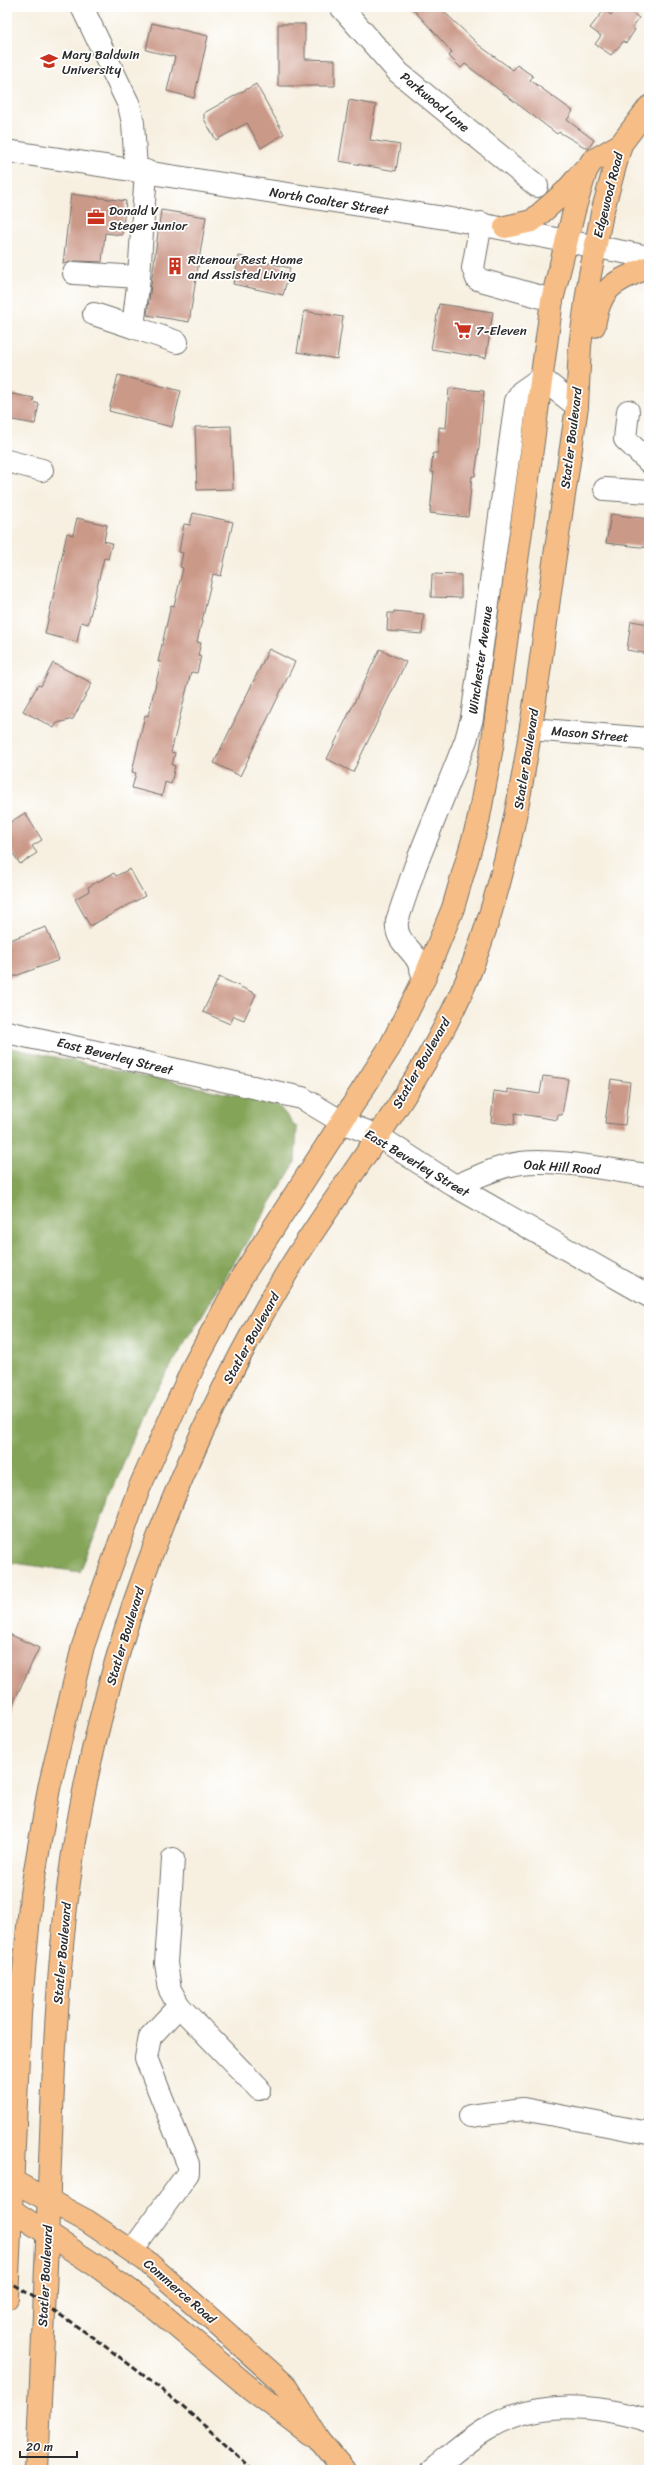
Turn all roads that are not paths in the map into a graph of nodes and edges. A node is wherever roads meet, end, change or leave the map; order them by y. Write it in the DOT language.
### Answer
graph roads {
  1 [pos="82,7"];
  2 [pos="342,7"];
  3 [pos="649,107"];
  4 [pos="621,144"];
  5 [pos="7,151"];
  6 [pos="592,161"];
  7 [pos="141,170"];
  8 [pos="537,186"];
  9 [pos="481,223"];
  10 [pos="505,228"];
  11 [pos="567,240"];
  12 [pos="596,246"];
  13 [pos="649,257"];
  14 [pos="649,267"];
  15 [pos="74,273"];
  16 [pos="139,277"];
  17 [pos="552,300"];
  18 [pos="94,314"];
  19 [pos="133,328"];
  20 [pos="178,342"];
  21 [pos="541,378"];
  22 [pos="577,406"];
  23 [pos="628,411"];
  24 [pos="7,461"];
  25 [pos="649,462"];
  26 [pos="42,470"];
  27 [pos="605,489"];
  28 [pos="649,492"];
  29 [pos="531,729"];
  30 [pos="649,739"];
  31 [pos="424,979"];
  32 [pos="7,1032"];
  33 [pos="342,1122"];
  34 [pos="378,1136"];
  35 [pos="649,1175"];
  36 [pos="455,1186"];
  37 [pos="649,1296"];
  38 [pos="172,1859"];
  39 [pos="179,2006"];
  40 [pos="259,2089"];
  41 [pos="470,2116"];
  42 [pos="649,2133"];
  43 [pos="10,2180"];
  44 [pos="49,2201"];
  45 [pos="9,2208"];
  46 [pos="47,2233"];
  47 [pos="132,2251"];
  48 [pos="7,2298"];
  49 [pos="649,2421"];
  50 [pos="320,2441"];
  51 [pos="37,2470"];
  52 [pos="344,2470"];
  53 [pos="432,2470"];
  1 -- 7 [label="street"];
  2 -- 8 [label="street, Parkwood Lane"];
  3 -- 4 [label="main road, Edgewood Road"];
  4 -- 6 [label="main road, Edgewood Road"];
  4 -- 12 [label="main road, Edgewood Road"];
  5 -- 7 [label="street, North Coalter Street"];
  6 -- 10 [label="main road"];
  6 -- 11 [label="main road, Edgewood Road"];
  7 -- 9 [label="street, North Coalter Street"];
  7 -- 16 [label="street"];
  9 -- 10 [label="street, North Coalter Street"];
  9 -- 17 [label="street"];
  10 -- 11 [label="street, North Coalter Street"];
  11 -- 12 [label="street, North Coalter Street"];
  11 -- 17 [label="main road"];
  12 -- 13 [label="street, North Coalter Street"];
  12 -- 22 [label="main road, Statler Boulevard"];
  14 -- 22 [label="main road"];
  15 -- 16 [label="street"];
  16 -- 19 [label="street"];
  17 -- 21 [label="main road"];
  18 -- 19 [label="street"];
  19 -- 20 [label="street"];
  21 -- 22 [label="street"];
  21 -- 31 [label="main road"];
  21 -- 31 [label="street, Winchester Avenue"];
  22 -- 29 [label="main road, Statler Boulevard"];
  23 -- 25 [label="street"];
  24 -- 26 [label="street"];
  27 -- 28 [label="street"];
  29 -- 30 [label="street, Mason Street"];
  29 -- 34 [label="main road, Statler Boulevard"];
  31 -- 33 [label="main road"];
  32 -- 33 [label="street, East Beverley Street"];
  33 -- 34 [label="street, East Beverley Street"];
  33 -- 43 [label="main road"];
  34 -- 36 [label="street, East Beverley Street"];
  34 -- 44 [label="main road, Statler Boulevard"];
  35 -- 36 [label="street, Oak Hill Road"];
  36 -- 37 [label="street, East Beverley Street"];
  38 -- 39 [label="street"];
  39 -- 40 [label="street"];
  39 -- 47 [label="street"];
  41 -- 42 [label="street"];
  43 -- 44 [label="main road, Commerce Road"];
  43 -- 45 [label="main road"];
  44 -- 46 [label="main road, Statler Boulevard"];
  44 -- 47 [label="main road, Commerce Road"];
  45 -- 46 [label="main road, Commerce Road"];
  45 -- 48 [label="main road"];
  46 -- 50 [label="main road, Commerce Road"];
  46 -- 51 [label="main road, Statler Boulevard"];
  47 -- 50 [label="main road, Commerce Road"];
  49 -- 53 [label="street"];
  50 -- 52 [label="main road, Commerce Road"];
}
